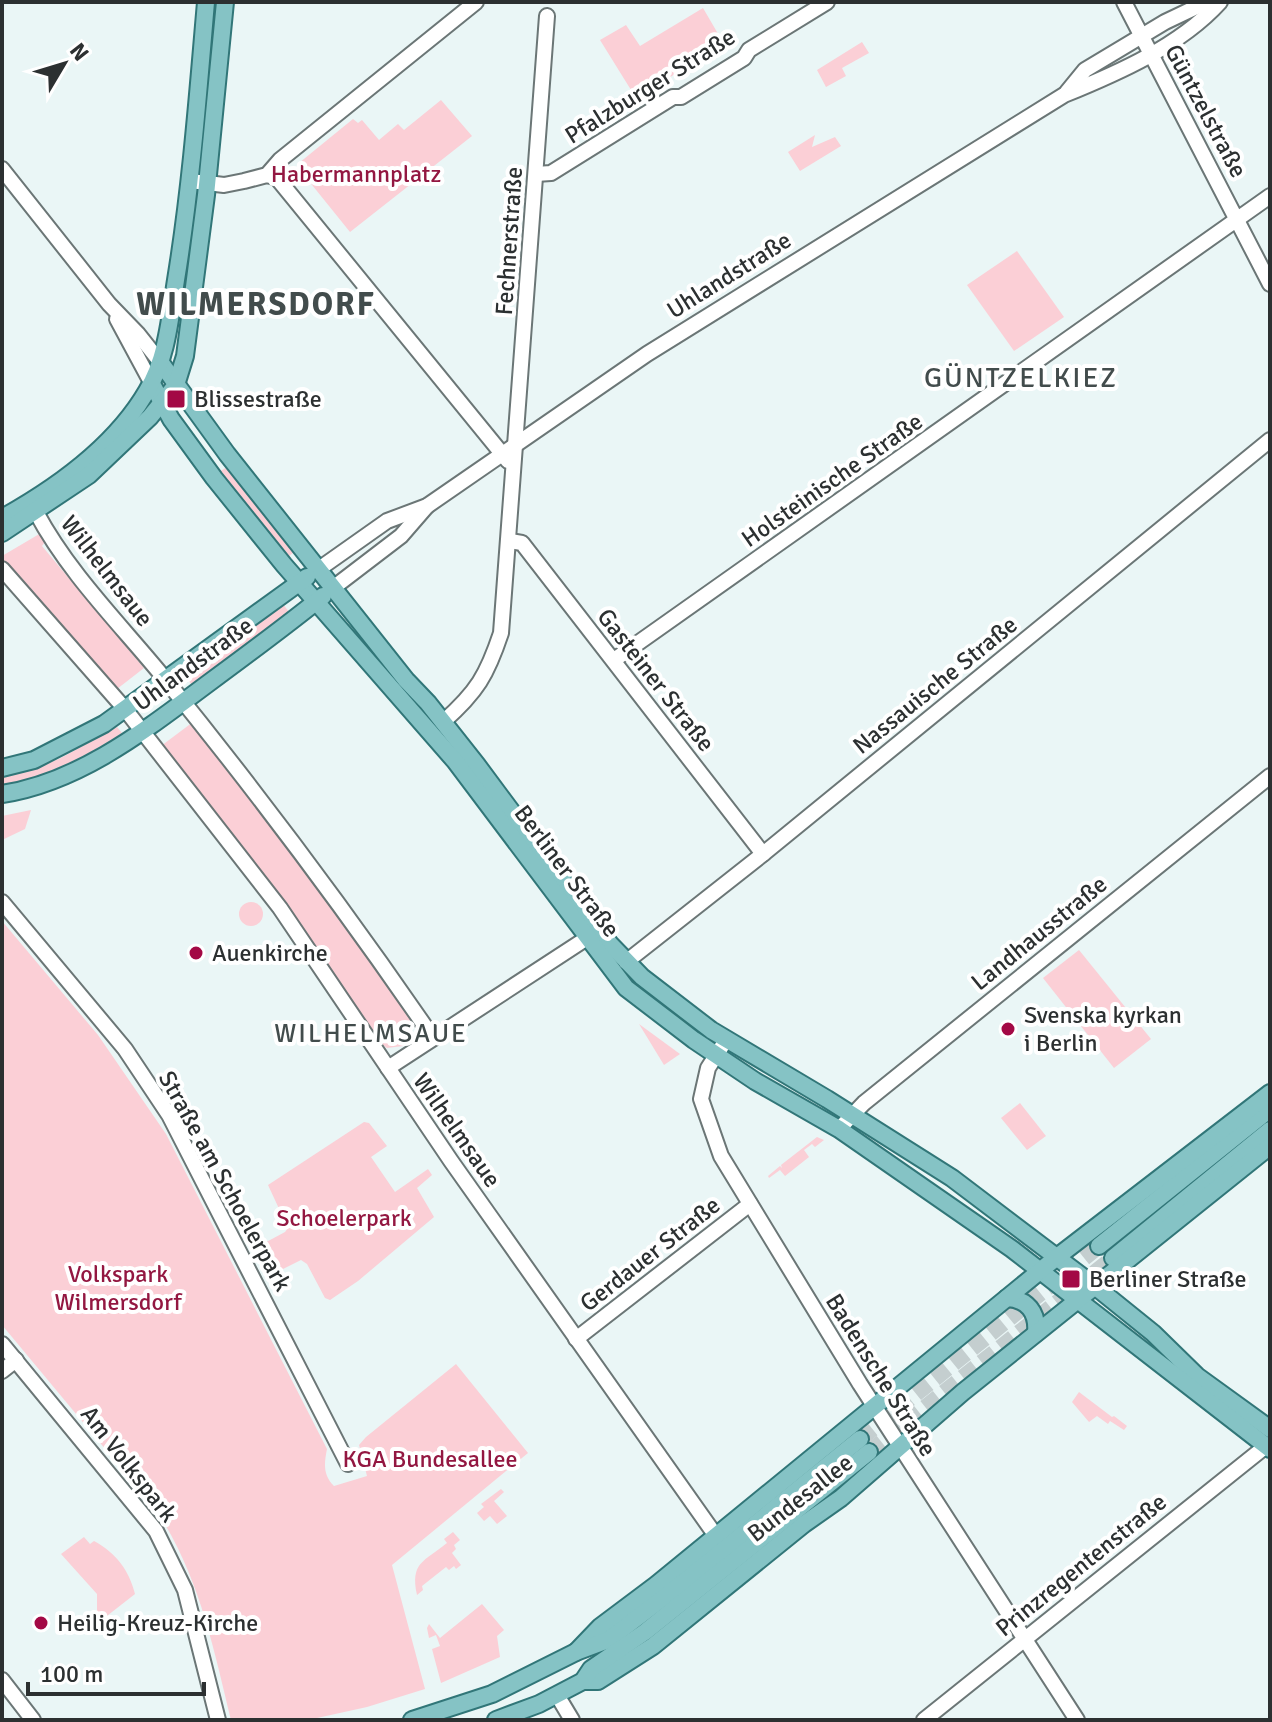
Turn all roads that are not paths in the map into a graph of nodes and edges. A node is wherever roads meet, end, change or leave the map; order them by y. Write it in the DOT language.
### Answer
graph roads {
  1 [pos="206,2"];
  2 [pos="225,2"];
  3 [pos="476,2"];
  4 [pos="827,2"];
  5 [pos="1124,2"];
  6 [pos="1207,2"];
  7 [pos="1220,2"];
  8 [pos="547,16"];
  9 [pos="1142,36"];
  10 [pos="1151,53"];
  11 [pos="1064,95"];
  12 [pos="2,169"];
  13 [pos="536,174"];
  14 [pos="267,175"];
  15 [pos="190,181"];
  16 [pos="208,183"];
  17 [pos="1270,196"];
  18 [pos="1237,219"];
  19 [pos="1270,284"];
  20 [pos="109,304"];
  21 [pos="161,363"];
  22 [pos="152,384"];
  23 [pos="176,385"];
  24 [pos="162,404"];
  25 [pos="1270,440"];
  26 [pos="515,445"];
  27 [pos="502,454"];
  28 [pos="514,469"];
  29 [pos="427,506"];
  30 [pos="36,512"];
  31 [pos="2,518"];
  32 [pos="2,533"];
  33 [pos="510,541"];
  34 [pos="2,569"];
  35 [pos="319,569"];
  36 [pos="300,583"];
  37 [pos="333,588"];
  38 [pos="316,601"];
  39 [pos="614,660"];
  40 [pos="165,680"];
  41 [pos="183,702"];
  42 [pos="125,709"];
  43 [pos="443,722"];
  44 [pos="143,731"];
  45 [pos="2,768"];
  46 [pos="1270,776"];
  47 [pos="2,794"];
  48 [pos="763,854"];
  49 [pos="2,902"];
  50 [pos="587,938"];
  51 [pos="626,962"];
  52 [pos="433,1038"];
  53 [pos="726,1040"];
  54 [pos="716,1055"];
  55 [pos="388,1068"];
  56 [pos="1270,1093"];
  57 [pos="1270,1109"];
  58 [pos="852,1115"];
  59 [pos="839,1129"];
  60 [pos="1270,1130"];
  61 [pos="1270,1146"];
  62 [pos="750,1204"];
  63 [pos="1099,1246"];
  64 [pos="1057,1257"];
  65 [pos="1113,1258"];
  66 [pos="1040,1271"];
  67 [pos="1096,1287"];
  68 [pos="1007,1298"];
  69 [pos="1077,1300"];
  70 [pos="1036,1333"];
  71 [pos="576,1339"];
  72 [pos="2,1344"];
  73 [pos="16,1360"];
  74 [pos="2,1371"];
  75 [pos="875,1407"];
  76 [pos="1269,1441"];
  77 [pos="900,1447"];
  78 [pos="348,1464"];
  79 [pos="716,1536"];
  80 [pos="1024,1640"];
  81 [pos="576,1652"];
  82 [pos="2,1680"];
  83 [pos="583,1681"];
  84 [pos="557,1695"];
  85 [pos="33,1720"];
  86 [pos="218,1720"];
  87 [pos="412,1720"];
  88 [pos="496,1720"];
  89 [pos="572,1720"];
  90 [pos="924,1720"];
  91 [pos="1077,1720"];
  1 -- 15 [label="main road"];
  2 -- 16 [label="main road"];
  3 -- 14 [label="street"];
  4 -- 13 [label="street, Pfalzburger Straße"];
  5 -- 9 [label="street, Güntzelstraße"];
  6 -- 9 [label="street, Uhlandstraße"];
  7 -- 10 [label="street, Uhlandstraße"];
  8 -- 13 [label="street, Fechnerstraße"];
  9 -- 10 [label="street, Güntzelstraße"];
  9 -- 11 [label="street, Uhlandstraße"];
  10 -- 11 [label="street, Uhlandstraße"];
  10 -- 18 [label="street, Güntzelstraße"];
  11 -- 26 [label="street, Uhlandstraße"];
  12 -- 20 [label="street, Berliner Straße"];
  13 -- 26 [label="street, Fechnerstraße"];
  14 -- 16 [label="street"];
  14 -- 27 [label="street"];
  15 -- 16 [label="street"];
  15 -- 21 [label="main road"];
  16 -- 23 [label="main road"];
  17 -- 18 [label="street, Holsteinische Straße"];
  18 -- 19 [label="street, Güntzelstraße"];
  18 -- 39 [label="street, Holsteinische Straße"];
  20 -- 21 [label="street, Berliner Straße"];
  20 -- 22 [label="street, Berliner Straße"];
  21 -- 22 [label="main road"];
  21 -- 23 [label="main road, Berliner Straße"];
  22 -- 24 [label="main road, Berliner Straße"];
  22 -- 31 [label="main road"];
  23 -- 24 [label="main road"];
  23 -- 35 [label="main road, Berliner Straße"];
  24 -- 30 [label="main road"];
  24 -- 36 [label="main road, Berliner Straße"];
  25 -- 48 [label="street, Nassauische Straße"];
  26 -- 27 [label="street, Uhlandstraße"];
  26 -- 28 [label="street, Fechnerstraße"];
  27 -- 28 [label="street"];
  27 -- 29 [label="street, Uhlandstraße"];
  28 -- 33 [label="street, Fechnerstraße"];
  29 -- 35 [label="street, Uhlandstraße"];
  29 -- 37 [label="street, Uhlandstraße"];
  30 -- 32 [label="main road"];
  30 -- 40 [label="street, Wilhelmsaue"];
  33 -- 39 [label="street, Gasteiner Straße"];
  33 -- 43 [label="street, Fechnerstraße"];
  34 -- 42 [label="street, Wilhelmsaue"];
  35 -- 36 [label="main road, Uhlandstraße"];
  35 -- 37 [label="main road, Berliner Straße"];
  36 -- 38 [label="main road, Berliner Straße"];
  36 -- 40 [label="main road, Uhlandstraße"];
  37 -- 38 [label="main road, Uhlandstraße"];
  37 -- 43 [label="main road, Berliner Straße"];
  38 -- 41 [label="main road, Uhlandstraße"];
  38 -- 50 [label="main road, Berliner Straße"];
  39 -- 48 [label="street, Gasteiner Straße"];
  40 -- 41 [label="street, Wilhelmsaue"];
  40 -- 42 [label="main road, Uhlandstraße"];
  41 -- 44 [label="main road, Uhlandstraße"];
  41 -- 52 [label="street, Wilhelmsaue"];
  42 -- 44 [label="street, Wilhelmsaue"];
  42 -- 45 [label="main road, Uhlandstraße"];
  43 -- 51 [label="main road, Berliner Straße"];
  44 -- 47 [label="main road, Uhlandstraße"];
  44 -- 55 [label="street, Wilhelmsaue"];
  46 -- 58 [label="street, Landhausstraße"];
  48 -- 51 [label="street, Nassauische Straße"];
  49 -- 78 [label="street, Straße am Schoelerpark"];
  50 -- 52 [label="street"];
  50 -- 54 [label="main road, Berliner Straße"];
  51 -- 53 [label="main road, Berliner Straße"];
  52 -- 55 [label="street"];
  53 -- 54 [label="street, Badensche Straße"];
  53 -- 58 [label="main road, Berliner Straße"];
  54 -- 59 [label="main road, Berliner Straße"];
  54 -- 62 [label="street, Badensche Straße"];
  55 -- 71 [label="street, Wilhelmsaue"];
  56 -- 64 [label="main road, Bundesallee"];
  57 -- 63 [label="main road"];
  58 -- 59 [label="street, Landhausstraße"];
  58 -- 64 [label="main road, Berliner Straße"];
  59 -- 66 [label="main road, Berliner Straße"];
  60 -- 65 [label="main road"];
  61 -- 67 [label="main road, Bundesallee"];
  62 -- 71 [label="street, Gerdauer Straße"];
  62 -- 75 [label="street, Badensche Straße"];
  64 -- 66 [label="main road, Bundesallee"];
  64 -- 67 [label="main road, Berliner Straße"];
  66 -- 68 [label="main road, Bundesallee"];
  66 -- 69 [label="main road, Berliner Straße"];
  67 -- 69 [label="main road, Bundesallee"];
  67 -- 76 [label="main road, Berliner Straße"];
  68 -- 70 [label="main road"];
  68 -- 75 [label="main road, Bundesallee"];
  69 -- 70 [label="main road, Bundesallee"];
  69 -- 76 [label="main road, Berliner Straße"];
  70 -- 77 [label="main road, Bundesallee"];
  71 -- 79 [label="street, Wilhelmsaue"];
  72 -- 73 [label="street, Am Volkspark"];
  73 -- 74 [label="street"];
  73 -- 86 [label="street, Am Volkspark"];
  75 -- 77 [label="street, Badensche Straße"];
  75 -- 79 [label="main road, Bundesallee"];
  76 -- 80 [label="street, Prinzregentenstraße"];
  77 -- 80 [label="street, Badensche Straße"];
  77 -- 83 [label="main road, Bundesallee"];
  79 -- 81 [label="main road, Bundesallee"];
  80 -- 90 [label="street, Prinzregentenstraße"];
  80 -- 91 [label="street, Badensche Straße"];
  81 -- 83 [label="main road, Bundesallee"];
  81 -- 87 [label="main road, Bundesallee"];
  82 -- 85 [label="street"];
  83 -- 84 [label="main road, Bundesallee"];
  84 -- 88 [label="main road, Bundesallee"];
  84 -- 89 [label="street"];
}
